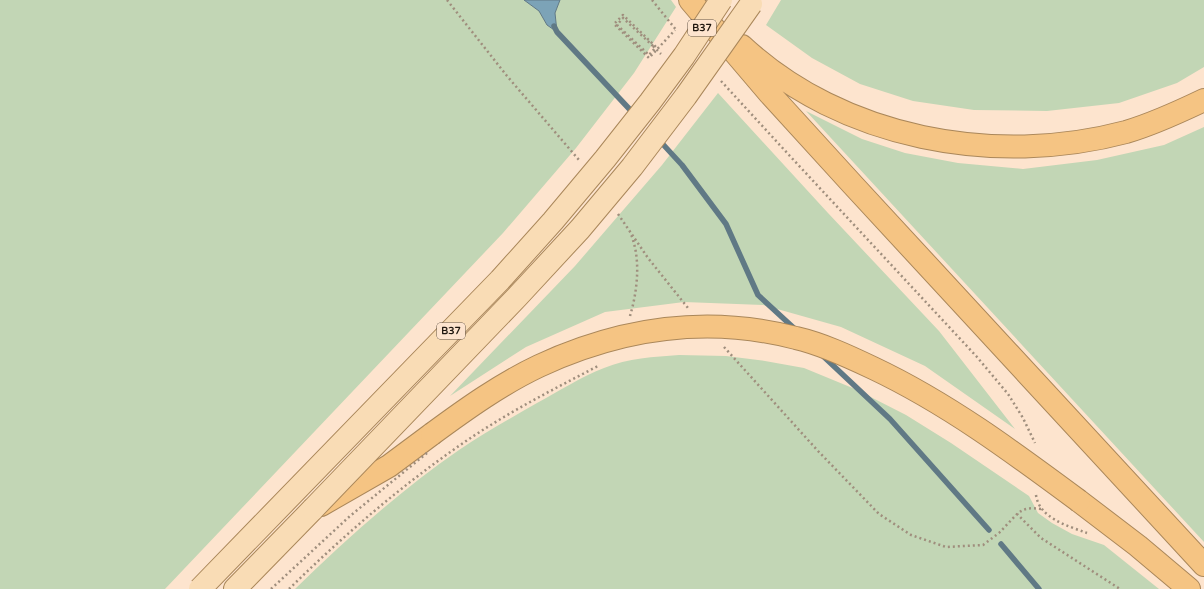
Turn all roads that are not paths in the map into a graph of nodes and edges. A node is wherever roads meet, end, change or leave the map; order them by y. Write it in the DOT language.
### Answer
graph roads {
  1 [pos="692,0"];
  2 [pos="721,0"];
  3 [pos="752,2"];
  4 [pos="1204,100"];
  5 [pos="312,509"];
  6 [pos="1204,565"];
  7 [pos="200,589"];
  8 [pos="235,589"];
  9 [pos="1189,589"];
  1 -- 4 [label="highway"];
  1 -- 6 [label="highway"];
  2 -- 7 [label="main road, B37, bridge"];
  3 -- 5 [label="main road, B37, bridge"];
  5 -- 8 [label="main road, B37"];
  5 -- 9 [label="highway, bridge"];
}
